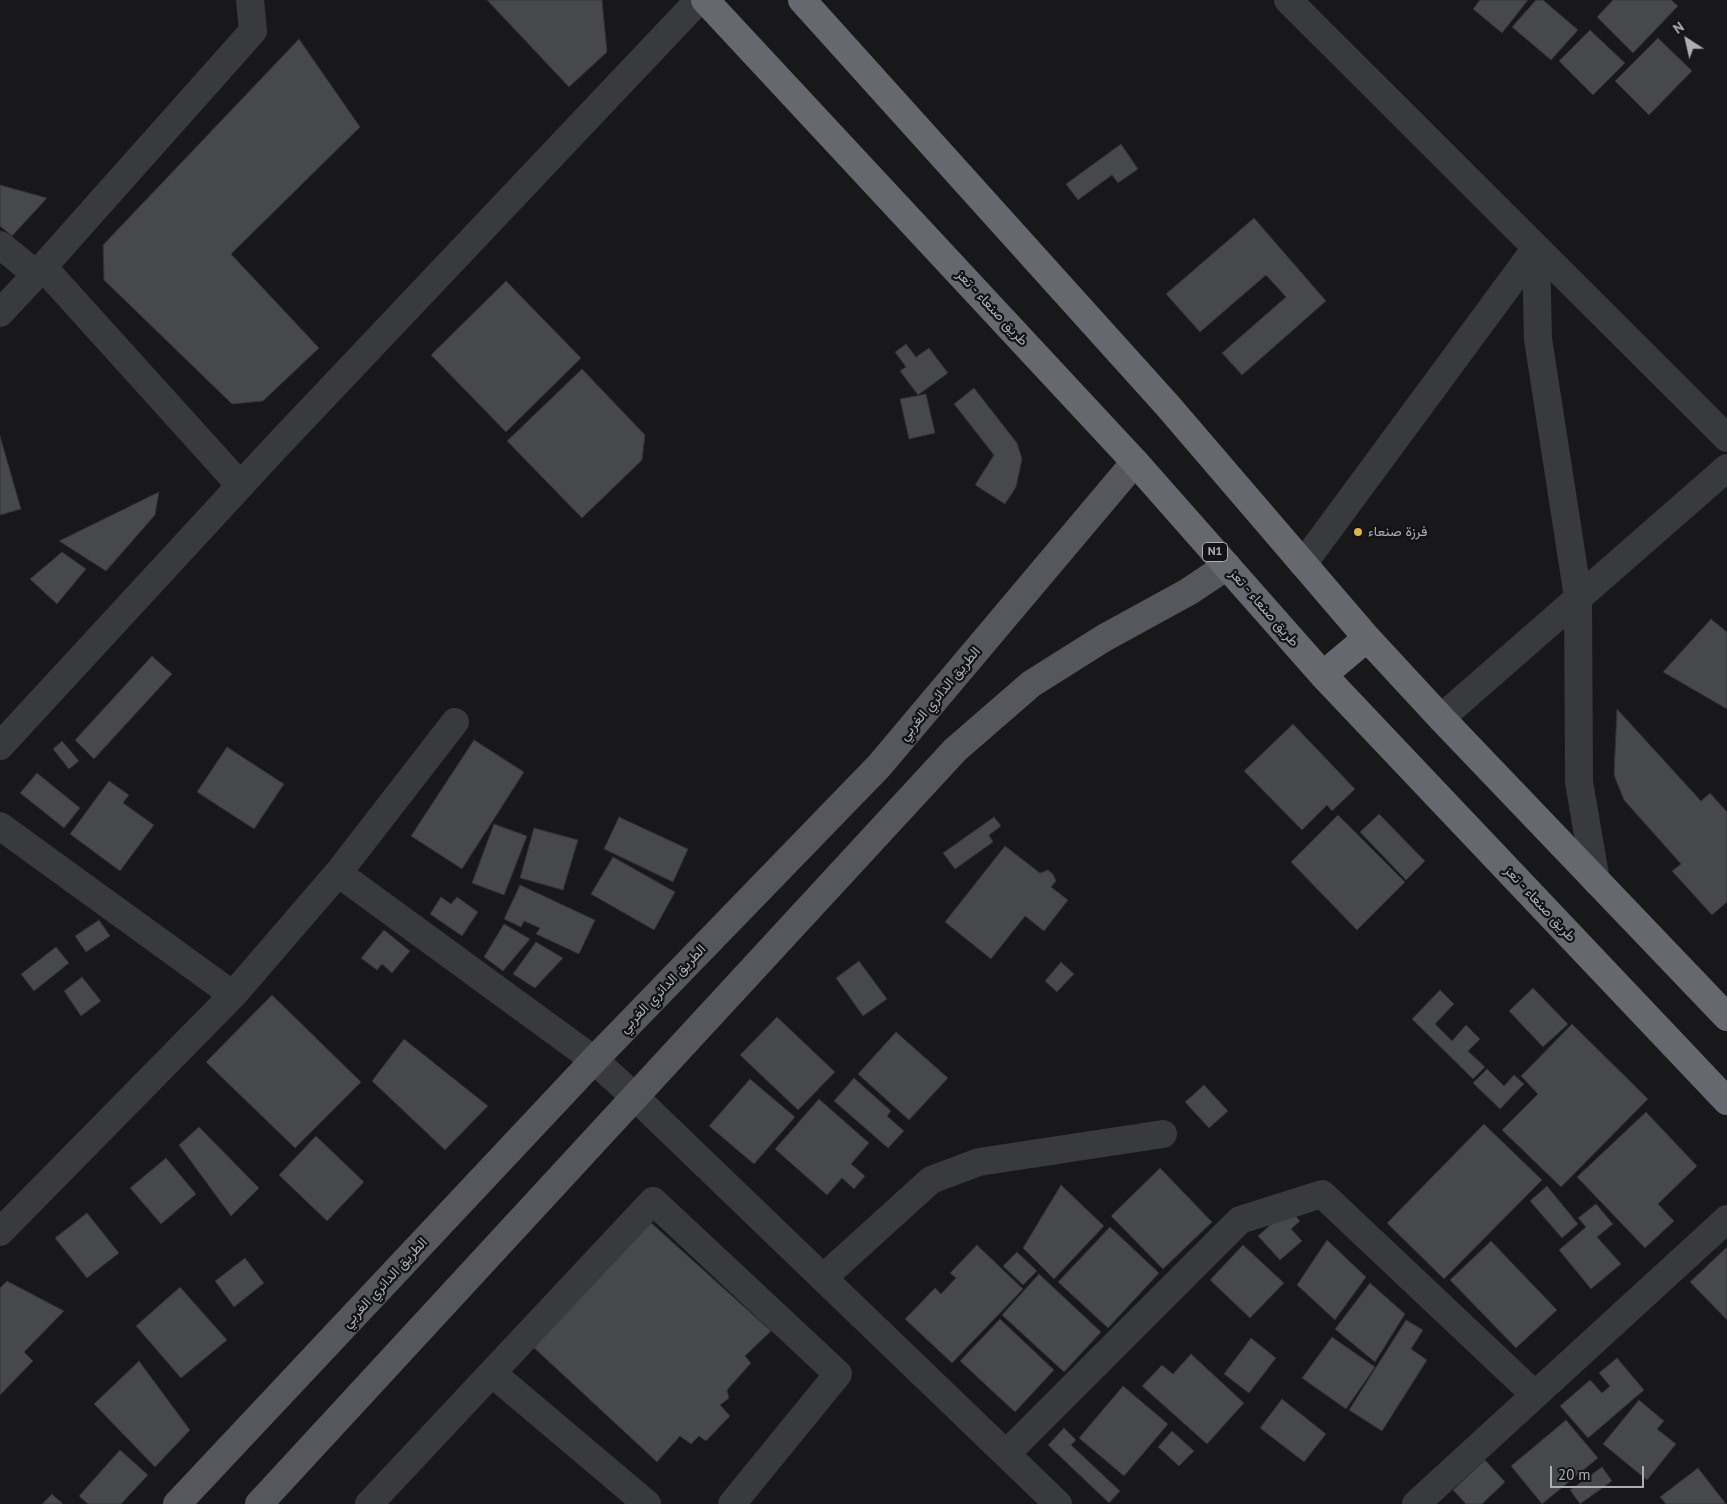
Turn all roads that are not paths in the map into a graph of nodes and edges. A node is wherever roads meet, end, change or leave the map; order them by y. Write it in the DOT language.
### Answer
graph roads {
  1 [pos="250,0"];
  2 [pos="698,0"];
  3 [pos="705,0"];
  4 [pos="802,0"];
  5 [pos="1288,0"];
  6 [pos="0,245"];
  7 [pos="1536,248"];
  8 [pos="40,271"];
  9 [pos="0,313"];
  10 [pos="1727,438"];
  11 [pos="1135,462"];
  12 [pos="1727,468"];
  13 [pos="240,485"];
  14 [pos="1303,564"];
  15 [pos="1227,566"];
  16 [pos="1578,598"];
  17 [pos="1367,638"];
  18 [pos="1324,675"];
  19 [pos="1440,718"];
  20 [pos="455,722"];
  21 [pos="0,746"];
  22 [pos="0,826"];
  23 [pos="338,873"];
  24 [pos="1596,881"];
  25 [pos="233,995"];
  26 [pos="1727,1017"];
  27 [pos="594,1060"];
  28 [pos="635,1097"];
  29 [pos="1727,1101"];
  30 [pos="1163,1134"];
  31 [pos="1727,1219"];
  32 [pos="0,1232"];
  33 [pos="823,1278"];
  34 [pos="492,1374"];
  35 [pos="1535,1395"];
  36 [pos="1006,1454"];
  37 [pos="1427,1500"];
  38 [pos="177,1504"];
  39 [pos="259,1504"];
  40 [pos="369,1504"];
  41 [pos="647,1504"];
  42 [pos="732,1504"];
  43 [pos="1058,1504"];
  1 -- 8 [label="street"];
  2 -- 13 [label="street"];
  3 -- 11 [label="highway, طريق صنعاء - تعز / N1"];
  4 -- 14 [label="highway"];
  5 -- 7 [label="street"];
  6 -- 8 [label="street"];
  7 -- 10 [label="street"];
  7 -- 14 [label="street"];
  7 -- 16 [label="street"];
  8 -- 9 [label="street"];
  8 -- 13 [label="street"];
  11 -- 15 [label="highway, طريق صنعاء - تعز / N1"];
  11 -- 27 [label="main road, الطريق الدائري الغربي"];
  12 -- 16 [label="street"];
  13 -- 21 [label="street"];
  14 -- 17 [label="highway"];
  15 -- 18 [label="highway, طريق صنعاء - تعز / N1"];
  15 -- 28 [label="main road"];
  16 -- 19 [label="street"];
  16 -- 24 [label="street"];
  17 -- 18 [label="highway"];
  17 -- 19 [label="highway"];
  18 -- 29 [label="highway, طريق صنعاء - تعز / N1"];
  19 -- 24 [label="highway"];
  20 -- 23 [label="street"];
  22 -- 25 [label="street"];
  23 -- 25 [label="street"];
  23 -- 27 [label="street"];
  24 -- 26 [label="highway"];
  25 -- 32 [label="street"];
  27 -- 28 [label="street"];
  27 -- 38 [label="main road, الطريق الدائري الغربي"];
  28 -- 33 [label="street"];
  28 -- 39 [label="main road"];
  30 -- 33 [label="street"];
  31 -- 35 [label="street"];
  33 -- 36 [label="street"];
  34 -- 40 [label="street"];
  34 -- 41 [label="street"];
  34 -- 42 [label="street"];
  35 -- 36 [label="street"];
  35 -- 37 [label="street"];
  36 -- 43 [label="street"];
}
